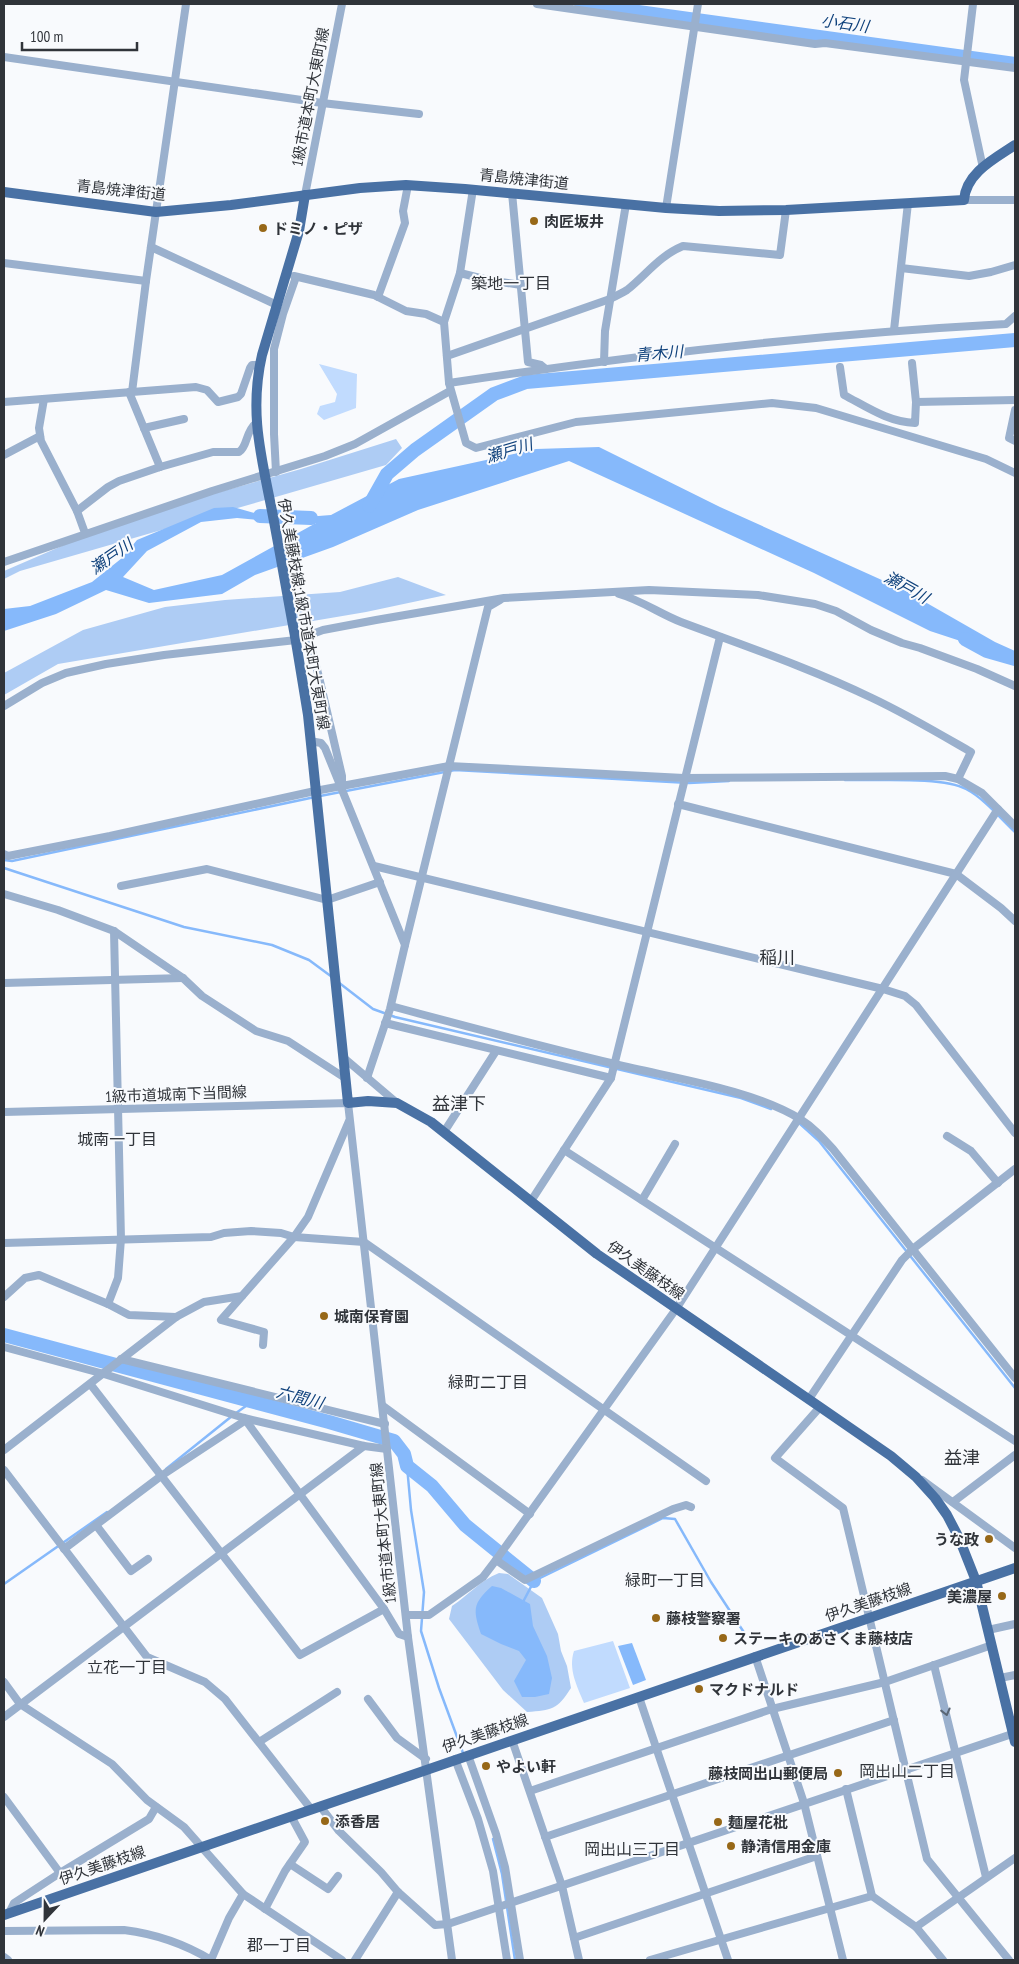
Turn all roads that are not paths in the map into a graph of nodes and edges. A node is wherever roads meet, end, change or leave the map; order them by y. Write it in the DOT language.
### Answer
graph roads {
  1 [pos="186,4"];
  2 [pos="342,4"];
  3 [pos="537,4"];
  4 [pos="698,4"];
  5 [pos="973,4"];
  6 [pos="695,27"];
  7 [pos="4,57"];
  8 [pos="965,62"];
  9 [pos="1015,68"];
  10 [pos="175,82"];
  11 [pos="322,102"];
  12 [pos="419,114"];
  13 [pos="1015,145"];
  14 [pos="983,168"];
  15 [pos="408,185"];
  16 [pos="473,189"];
  17 [pos="512,193"];
  18 [pos="4,195"];
  19 [pos="305,195"];
  20 [pos="964,200"];
  21 [pos="1015,200"];
  22 [pos="908,203"];
  23 [pos="626,204"];
  24 [pos="666,208"];
  25 [pos="786,210"];
  26 [pos="156,212"];
  27 [pos="151,247"];
  28 [pos="4,263"];
  29 [pos="1015,265"];
  30 [pos="901,268"];
  31 [pos="460,273"];
  32 [pos="286,274"];
  33 [pos="296,277"];
  34 [pos="146,281"];
  35 [pos="521,285"];
  36 [pos="378,297"];
  37 [pos="610,299"];
  38 [pos="277,305"];
  39 [pos="1015,316"];
  40 [pos="444,322"];
  41 [pos="525,330"];
  42 [pos="894,330"];
  43 [pos="447,356"];
  44 [pos="604,362"];
  45 [pos="912,363"];
  46 [pos="260,365"];
  47 [pos="840,367"];
  48 [pos="546,369"];
  49 [pos="449,387"];
  50 [pos="131,392"];
  51 [pos="44,399"];
  52 [pos="1015,400"];
  53 [pos="4,402"];
  54 [pos="916,402"];
  55 [pos="1015,410"];
  56 [pos="184,420"];
  57 [pos="256,423"];
  58 [pos="144,428"];
  59 [pos="40,436"];
  60 [pos="1015,441"];
  61 [pos="4,454"];
  62 [pos="160,467"];
  63 [pos="276,472"];
  64 [pos="1015,474"];
  65 [pos="265,477"];
  66 [pos="77,511"];
  67 [pos="85,533"];
  68 [pos="4,562"];
  69 [pos="615,592"];
  70 [pos="504,598"];
  71 [pos="308,636"];
  72 [pos="720,637"];
  73 [pos="296,640"];
  74 [pos="1015,686"];
  75 [pos="4,706"];
  76 [pos="310,741"];
  77 [pos="449,766"];
  78 [pos="684,778"];
  79 [pos="958,778"];
  80 [pos="342,788"];
  81 [pos="316,791"];
  82 [pos="678,804"];
  83 [pos="998,809"];
  84 [pos="1015,826"];
  85 [pos="4,854"];
  86 [pos="374,866"];
  87 [pos="956,874"];
  88 [pos="422,878"];
  89 [pos="380,882"];
  90 [pos="121,886"];
  91 [pos="4,894"];
  92 [pos="327,900"];
  93 [pos="1015,921"];
  94 [pos="114,931"];
  95 [pos="646,931"];
  96 [pos="405,945"];
  97 [pos="183,978"];
  98 [pos="114,980"];
  99 [pos="4,983"];
  100 [pos="883,989"];
  101 [pos="390,1008"];
  102 [pos="385,1023"];
  103 [pos="496,1051"];
  104 [pos="344,1058"];
  105 [pos="614,1064"];
  106 [pos="345,1078"];
  107 [pos="367,1078"];
  108 [pos="611,1078"];
  109 [pos="348,1103"];
  110 [pos="397,1103"];
  111 [pos="117,1109"];
  112 [pos="4,1112"];
  113 [pos="799,1118"];
  114 [pos="350,1119"];
  115 [pos="444,1132"];
  116 [pos="1015,1133"];
  117 [pos="947,1136"];
  118 [pos="675,1144"];
  119 [pos="564,1150"];
  120 [pos="1015,1169"];
  121 [pos="998,1183"];
  122 [pos="642,1200"];
  123 [pos="531,1201"];
  124 [pos="294,1237"];
  125 [pos="121,1239"];
  126 [pos="364,1242"];
  127 [pos="4,1243"];
  128 [pos="716,1247"];
  129 [pos="914,1248"];
  130 [pos="242,1296"];
  131 [pos="4,1297"];
  132 [pos="108,1304"];
  133 [pos="676,1309"];
  134 [pos="176,1317"];
  135 [pos="852,1335"];
  136 [pos="263,1345"];
  137 [pos="4,1347"];
  138 [pos="121,1359"];
  139 [pos="104,1374"];
  140 [pos="1015,1378"];
  141 [pos="91,1385"];
  142 [pos="809,1399"];
  143 [pos="383,1406"];
  144 [pos="820,1407"];
  145 [pos="604,1410"];
  146 [pos="245,1419"];
  147 [pos="385,1424"];
  148 [pos="1015,1441"];
  149 [pos="364,1446"];
  150 [pos="388,1449"];
  151 [pos="4,1450"];
  152 [pos="1015,1455"];
  153 [pos="4,1470"];
  154 [pos="161,1476"];
  155 [pos="916,1477"];
  156 [pos="706,1481"];
  157 [pos="301,1494"];
  158 [pos="953,1502"];
  159 [pos="691,1507"];
  160 [pos="530,1514"];
  161 [pos="96,1525"];
  162 [pos="1015,1548"];
  163 [pos="64,1549"];
  164 [pos="222,1555"];
  165 [pos="148,1559"];
  166 [pos="496,1560"];
  167 [pos="1015,1568"];
  168 [pos="976,1581"];
  169 [pos="384,1609"];
  170 [pos="406,1616"];
  171 [pos="869,1618"];
  172 [pos="1015,1624"];
  173 [pos="123,1626"];
  174 [pos="988,1630"];
  175 [pos="408,1636"];
  176 [pos="992,1645"];
  177 [pos="755,1656"];
  178 [pos="934,1665"];
  179 [pos="1015,1675"];
  180 [pos="1000,1678"];
  181 [pos="4,1682"];
  182 [pos="885,1682"];
  183 [pos="337,1692"];
  184 [pos="639,1697"];
  185 [pos="368,1699"];
  186 [pos="20,1704"];
  187 [pos="772,1709"];
  188 [pos="4,1716"];
  189 [pos="894,1720"];
  190 [pos="1015,1736"];
  191 [pos="512,1740"];
  192 [pos="259,1742"];
  193 [pos="656,1747"];
  194 [pos="956,1752"];
  195 [pos="787,1754"];
  196 [pos="468,1755"];
  197 [pos="455,1759"];
  198 [pos="426,1764"];
  199 [pos="905,1770"];
  200 [pos="846,1789"];
  201 [pos="530,1791"];
  202 [pos="671,1794"];
  203 [pos="4,1796"];
  204 [pos="804,1803"];
  205 [pos="156,1807"];
  206 [pos="315,1807"];
  207 [pos="291,1816"];
  208 [pos="545,1837"];
  209 [pos="688,1843"];
  210 [pos="201,1847"];
  211 [pos="817,1856"];
  212 [pos="1015,1858"];
  213 [pos="290,1864"];
  214 [pos="60,1873"];
  215 [pos="338,1876"];
  216 [pos="986,1877"];
  217 [pos="562,1886"];
  218 [pos="398,1892"];
  219 [pos="243,1894"];
  220 [pos="705,1894"];
  221 [pos="872,1896"];
  222 [pos="957,1897"];
  223 [pos="510,1903"];
  224 [pos="499,1907"];
  225 [pos="265,1908"];
  226 [pos="830,1908"];
  227 [pos="7,1914"];
  228 [pos="448,1924"];
  229 [pos="916,1926"];
  230 [pos="4,1931"];
  231 [pos="574,1938"];
  232 [pos="721,1940"];
  233 [pos="4,1957"];
  234 [pos="8,1960"];
  235 [pos="211,1960"];
  236 [pos="342,1960"];
  237 [pos="355,1960"];
  238 [pos="452,1960"];
  239 [pos="506,1960"];
  240 [pos="520,1960"];
  241 [pos="579,1960"];
  242 [pos="650,1960"];
  243 [pos="728,1960"];
  244 [pos="843,1960"];
  245 [pos="943,1960"];
  246 [pos="1010,1960"];
  1 -- 10 [label="street"];
  2 -- 11 [label="street, 1級市道本町大東町線"];
  3 -- 6 [label="street"];
  4 -- 6 [label="street"];
  5 -- 8 [label="street"];
  6 -- 8 [label="street"];
  6 -- 24 [label="street"];
  7 -- 10 [label="street"];
  8 -- 9 [label="street"];
  8 -- 14 [label="street"];
  10 -- 11 [label="street"];
  10 -- 26 [label="street"];
  11 -- 12 [label="street"];
  11 -- 19 [label="street, 1級市道本町大東町線"];
  13 -- 14 [label="main road"];
  14 -- 20 [label="main road"];
  15 -- 16 [label="main road, 青島焼津街道"];
  15 -- 19 [label="main road, 青島焼津街道"];
  15 -- 36 [label="street"];
  16 -- 17 [label="main road, 青島焼津街道"];
  16 -- 31 [label="street"];
  17 -- 23 [label="main road, 青島焼津街道"];
  17 -- 35 [label="street"];
  18 -- 26 [label="main road, 青島焼津街道"];
  19 -- 26 [label="main road, 青島焼津街道"];
  19 -- 32 [label="main road, 伊久美藤枝線;1級市道本町大東町線"];
  20 -- 21 [label="street"];
  20 -- 22 [label="main road, 青島焼津街道"];
  22 -- 25 [label="main road, 青島焼津街道"];
  22 -- 30 [label="street"];
  23 -- 24 [label="main road, 青島焼津街道"];
  23 -- 37 [label="street"];
  24 -- 25 [label="main road, 青島焼津街道"];
  25 -- 37 [label="street"];
  26 -- 27 [label="street"];
  27 -- 34 [label="street"];
  27 -- 38 [label="street"];
  28 -- 34 [label="street"];
  29 -- 30 [label="street"];
  30 -- 42 [label="street"];
  31 -- 35 [label="street"];
  31 -- 40 [label="street"];
  32 -- 33 [label="street"];
  32 -- 38 [label="main road, 伊久美藤枝線;1級市道本町大東町線"];
  33 -- 36 [label="street"];
  33 -- 63 [label="street"];
  34 -- 50 [label="street"];
  35 -- 41 [label="street"];
  36 -- 40 [label="street"];
  37 -- 41 [label="street"];
  37 -- 44 [label="street"];
  38 -- 46 [label="main road, 伊久美藤枝線;1級市道本町大東町線"];
  39 -- 42 [label="street"];
  40 -- 43 [label="street"];
  41 -- 43 [label="street"];
  41 -- 48 [label="street"];
  42 -- 44 [label="street"];
  43 -- 49 [label="street"];
  44 -- 48 [label="street"];
  45 -- 54 [label="street"];
  46 -- 50 [label="street"];
  46 -- 57 [label="main road, 伊久美藤枝線;1級市道本町大東町線"];
  47 -- 54 [label="street"];
  48 -- 49 [label="street"];
  49 -- 63 [label="street"];
  49 -- 64 [label="street"];
  50 -- 51 [label="street"];
  50 -- 58 [label="street"];
  51 -- 53 [label="street"];
  51 -- 59 [label="street"];
  52 -- 54 [label="street"];
  55 -- 60 [label="street"];
  56 -- 58 [label="street"];
  57 -- 62 [label="street"];
  57 -- 65 [label="main road, 伊久美藤枝線;1級市道本町大東町線"];
  58 -- 62 [label="street"];
  59 -- 61 [label="street"];
  59 -- 66 [label="street"];
  62 -- 66 [label="street"];
  63 -- 65 [label="street"];
  65 -- 67 [label="street"];
  65 -- 73 [label="main road, 伊久美藤枝線;1級市道本町大東町線"];
  66 -- 67 [label="street"];
  67 -- 68 [label="street"];
  69 -- 70 [label="street"];
  69 -- 72 [label="street"];
  69 -- 74 [label="street"];
  70 -- 71 [label="street"];
  70 -- 77 [label="street"];
  71 -- 73 [label="street"];
  71 -- 80 [label="street"];
  72 -- 78 [label="street"];
  72 -- 79 [label="street"];
  73 -- 75 [label="street"];
  73 -- 76 [label="main road, 伊久美藤枝線;1級市道本町大東町線, bridge"];
  76 -- 80 [label="street"];
  76 -- 81 [label="main road, 伊久美藤枝線;1級市道本町大東町線, bridge"];
  77 -- 78 [label="street"];
  77 -- 80 [label="street"];
  77 -- 88 [label="street"];
  78 -- 79 [label="street"];
  78 -- 82 [label="street"];
  79 -- 83 [label="street"];
  80 -- 81 [label="street"];
  80 -- 86 [label="street"];
  81 -- 85 [label="street"];
  81 -- 92 [label="main road, 伊久美藤枝線;1級市道本町大東町線"];
  82 -- 87 [label="street"];
  82 -- 95 [label="street"];
  83 -- 84 [label="street"];
  83 -- 87 [label="street"];
  86 -- 88 [label="street"];
  86 -- 89 [label="street"];
  87 -- 93 [label="street"];
  87 -- 100 [label="street"];
  88 -- 95 [label="street"];
  88 -- 96 [label="street"];
  89 -- 92 [label="street"];
  89 -- 96 [label="street"];
  90 -- 92 [label="street"];
  91 -- 94 [label="street"];
  92 -- 104 [label="main road, 伊久美藤枝線;1級市道本町大東町線"];
  94 -- 97 [label="street"];
  94 -- 98 [label="street"];
  95 -- 100 [label="street"];
  95 -- 105 [label="street"];
  96 -- 101 [label="street"];
  97 -- 98 [label="street"];
  97 -- 106 [label="street"];
  98 -- 99 [label="street"];
  98 -- 111 [label="street"];
  100 -- 113 [label="street"];
  100 -- 116 [label="street"];
  101 -- 102 [label="street"];
  101 -- 105 [label="street"];
  102 -- 103 [label="street"];
  102 -- 107 [label="street"];
  103 -- 108 [label="street"];
  103 -- 115 [label="street"];
  104 -- 106 [label="main road, 伊久美藤枝線;1級市道本町大東町線"];
  104 -- 107 [label="street"];
  105 -- 108 [label="street"];
  105 -- 113 [label="street"];
  106 -- 109 [label="main road, 伊久美藤枝線;1級市道本町大東町線"];
  107 -- 110 [label="street"];
  108 -- 119 [label="street"];
  109 -- 110 [label="main road, 伊久美藤枝線"];
  109 -- 111 [label="street, 1級市道城南下当間線"];
  109 -- 114 [label="street, 1級市道本町大東町線"];
  110 -- 115 [label="main road, 伊久美藤枝線"];
  111 -- 112 [label="street, 1級市道城南下当間線"];
  111 -- 125 [label="street"];
  113 -- 128 [label="street"];
  113 -- 129 [label="street"];
  114 -- 124 [label="street"];
  114 -- 126 [label="street, 1級市道本町大東町線"];
  115 -- 123 [label="main road, 伊久美藤枝線"];
  117 -- 121 [label="street"];
  118 -- 122 [label="street"];
  119 -- 122 [label="street"];
  119 -- 123 [label="street"];
  120 -- 121 [label="street"];
  121 -- 129 [label="street"];
  122 -- 128 [label="street"];
  123 -- 133 [label="main road, 伊久美藤枝線"];
  124 -- 125 [label="street"];
  124 -- 126 [label="street"];
  124 -- 130 [label="street"];
  125 -- 127 [label="street"];
  125 -- 132 [label="street"];
  126 -- 143 [label="street, 1級市道本町大東町線"];
  126 -- 145 [label="street"];
  128 -- 133 [label="street"];
  128 -- 135 [label="street"];
  129 -- 135 [label="street"];
  129 -- 140 [label="street"];
  130 -- 134 [label="street"];
  130 -- 136 [label="street"];
  131 -- 132 [label="street"];
  132 -- 134 [label="street"];
  133 -- 142 [label="main road, 伊久美藤枝線"];
  133 -- 145 [label="street"];
  134 -- 138 [label="street"];
  135 -- 142 [label="street"];
  135 -- 148 [label="street"];
  137 -- 139 [label="street"];
  138 -- 139 [label="street"];
  138 -- 147 [label="street"];
  139 -- 141 [label="street"];
  139 -- 146 [label="street"];
  141 -- 151 [label="street"];
  141 -- 154 [label="street"];
  142 -- 144 [label="main road, 伊久美藤枝線"];
  143 -- 147 [label="street, 1級市道本町大東町線"];
  143 -- 160 [label="street"];
  144 -- 155 [label="main road, 伊久美藤枝線"];
  144 -- 171 [label="street"];
  145 -- 156 [label="street"];
  145 -- 160 [label="street"];
  146 -- 149 [label="street"];
  146 -- 154 [label="street"];
  146 -- 157 [label="street"];
  147 -- 150 [label="street, 1級市道本町大東町線"];
  149 -- 150 [label="street"];
  149 -- 157 [label="street"];
  150 -- 170 [label="street, 1級市道本町大東町線"];
  152 -- 158 [label="street"];
  153 -- 163 [label="street"];
  154 -- 161 [label="street"];
  154 -- 164 [label="street"];
  155 -- 158 [label="street"];
  155 -- 168 [label="main road, 伊久美藤枝線"];
  157 -- 164 [label="street"];
  157 -- 169 [label="street"];
  158 -- 162 [label="street"];
  159 -- 166 [label="street"];
  160 -- 166 [label="street"];
  161 -- 163 [label="street"];
  161 -- 165 [label="street"];
  163 -- 173 [label="street"];
  164 -- 169 [label="street"];
  164 -- 173 [label="street"];
  166 -- 170 [label="street"];
  167 -- 168 [label="main road"];
  168 -- 171 [label="main road, 伊久美藤枝線"];
  168 -- 174 [label="main road"];
  169 -- 175 [label="street"];
  170 -- 175 [label="street, 1級市道本町大東町線"];
  171 -- 177 [label="main road, 伊久美藤枝線"];
  171 -- 182 [label="street"];
  172 -- 174 [label="street"];
  173 -- 186 [label="street"];
  173 -- 192 [label="street"];
  174 -- 176 [label="main road"];
  175 -- 198 [label="street, 1級市道本町大東町線"];
  176 -- 178 [label="street"];
  176 -- 180 [label="main road"];
  177 -- 184 [label="main road, 伊久美藤枝線"];
  177 -- 187 [label="street"];
  178 -- 182 [label="street"];
  178 -- 194 [label="street, one-way"];
  179 -- 180 [label="street"];
  180 -- 190 [label="main road"];
  181 -- 186 [label="street"];
  182 -- 187 [label="street"];
  182 -- 189 [label="street"];
  183 -- 192 [label="street"];
  184 -- 191 [label="main road, 伊久美藤枝線"];
  184 -- 193 [label="street"];
  185 -- 198 [label="street"];
  186 -- 188 [label="street"];
  186 -- 205 [label="street"];
  187 -- 193 [label="street"];
  187 -- 195 [label="street"];
  189 -- 195 [label="street"];
  189 -- 199 [label="street"];
  190 -- 194 [label="street"];
  191 -- 196 [label="main road, 伊久美藤枝線"];
  191 -- 201 [label="street"];
  192 -- 206 [label="street"];
  193 -- 201 [label="street"];
  193 -- 202 [label="street"];
  194 -- 199 [label="street"];
  194 -- 216 [label="street"];
  195 -- 202 [label="street"];
  195 -- 204 [label="street"];
  196 -- 197 [label="main road, 伊久美藤枝線"];
  196 -- 223 [label="street"];
  197 -- 198 [label="main road, 伊久美藤枝線"];
  197 -- 224 [label="street"];
  198 -- 206 [label="main road, 伊久美藤枝線"];
  198 -- 228 [label="street, 1級市道本町大東町線"];
  199 -- 200 [label="street"];
  199 -- 222 [label="street"];
  200 -- 204 [label="street"];
  200 -- 221 [label="street"];
  201 -- 208 [label="street"];
  202 -- 208 [label="street"];
  202 -- 209 [label="street"];
  203 -- 214 [label="street"];
  204 -- 209 [label="street"];
  204 -- 211 [label="street"];
  205 -- 210 [label="street"];
  205 -- 214 [label="street"];
  206 -- 207 [label="main road, 伊久美藤枝線"];
  206 -- 218 [label="street"];
  207 -- 210 [label="main road, 伊久美藤枝線"];
  207 -- 213 [label="street"];
  208 -- 217 [label="street"];
  209 -- 217 [label="street"];
  209 -- 220 [label="street"];
  210 -- 219 [label="street"];
  210 -- 227 [label="main road, 伊久美藤枝線"];
  211 -- 220 [label="street"];
  211 -- 226 [label="street"];
  212 -- 216 [label="street"];
  213 -- 215 [label="street"];
  213 -- 225 [label="street"];
  214 -- 227 [label="street"];
  216 -- 222 [label="street"];
  217 -- 223 [label="street"];
  217 -- 231 [label="street"];
  218 -- 228 [label="street"];
  218 -- 237 [label="street"];
  219 -- 225 [label="street"];
  219 -- 235 [label="street"];
  220 -- 231 [label="street"];
  220 -- 232 [label="street"];
  221 -- 226 [label="street"];
  221 -- 229 [label="street"];
  222 -- 229 [label="street"];
  222 -- 246 [label="street"];
  223 -- 224 [label="street"];
  223 -- 240 [label="street"];
  224 -- 228 [label="street"];
  224 -- 239 [label="street"];
  225 -- 236 [label="street"];
  226 -- 232 [label="street"];
  226 -- 244 [label="street"];
  228 -- 238 [label="street, 1級市道本町大東町線"];
  229 -- 245 [label="street"];
  230 -- 235 [label="street"];
  231 -- 241 [label="street"];
  232 -- 242 [label="street"];
  232 -- 243 [label="street"];
  233 -- 234 [label="street"];
}
